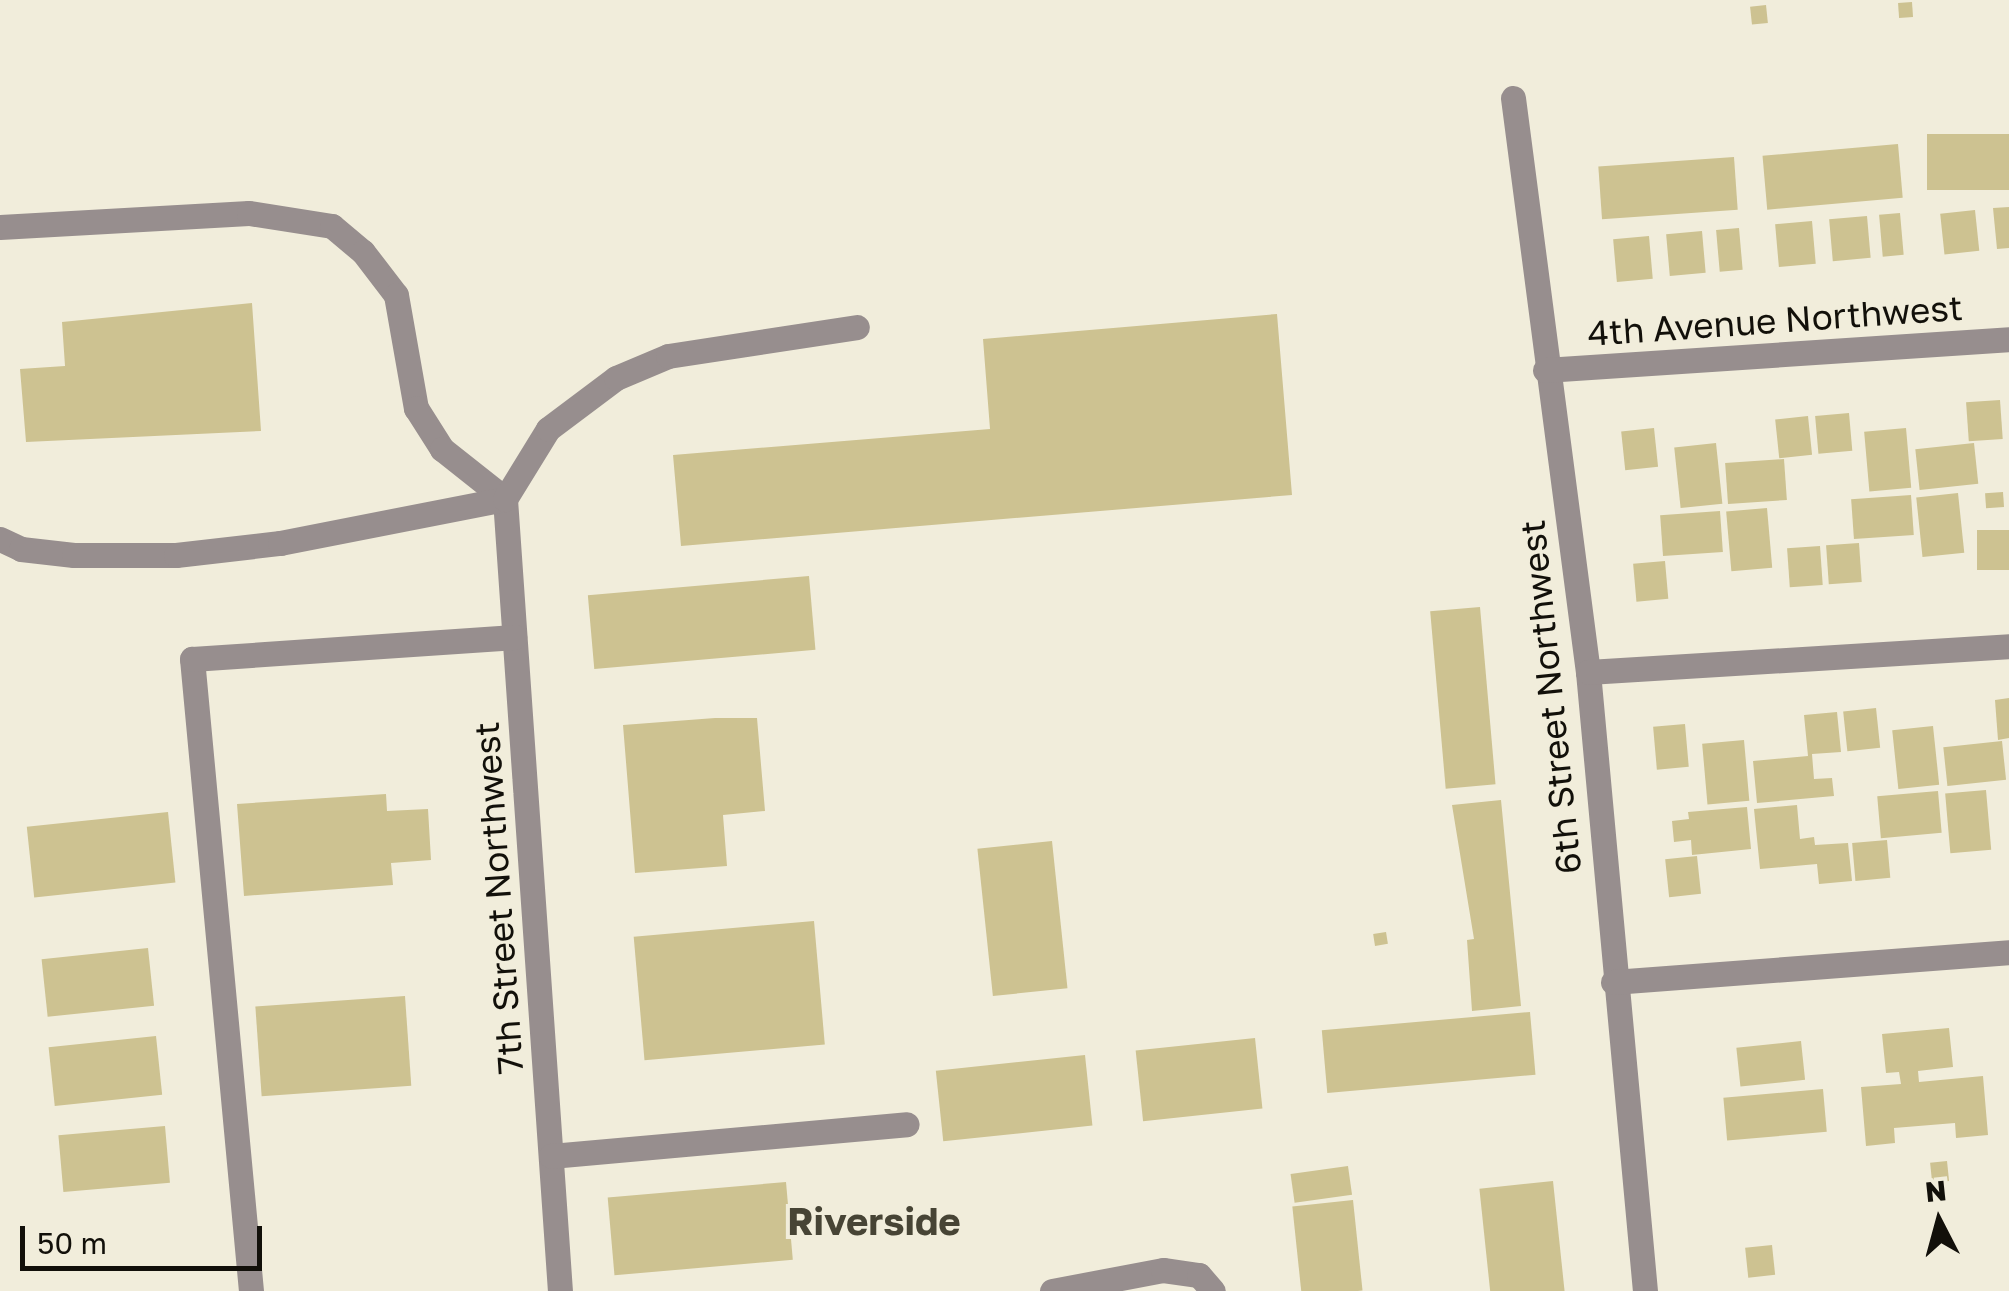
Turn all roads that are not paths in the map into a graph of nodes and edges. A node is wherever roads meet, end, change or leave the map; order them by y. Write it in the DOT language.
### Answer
graph roads {
  1 [pos="1512,98"];
  2 [pos="0,227"];
  3 [pos="856,327"];
  4 [pos="2009,339"];
  5 [pos="1545,370"];
  6 [pos="505,500"];
  7 [pos="0,538"];
  8 [pos="514,637"];
  9 [pos="2009,646"];
  10 [pos="1588,672"];
  11 [pos="2009,952"];
  12 [pos="1612,982"];
  13 [pos="908,1124"];
  14 [pos="551,1156"];
  15 [pos="251,1291"];
  16 [pos="560,1291"];
  17 [pos="1052,1291"];
  18 [pos="1212,1291"];
  19 [pos="1645,1291"];
  1 -- 5 [label="street, 6th Street Northwest"];
  2 -- 6 [label="street"];
  3 -- 6 [label="street"];
  4 -- 5 [label="street, 4th Avenue Northwest"];
  5 -- 10 [label="street, 6th Street Northwest"];
  6 -- 7 [label="street"];
  6 -- 8 [label="street, 7th Street Northwest"];
  8 -- 14 [label="street, 7th Street Northwest"];
  8 -- 15 [label="street"];
  9 -- 10 [label="street"];
  10 -- 12 [label="street, 6th Street Northwest"];
  11 -- 12 [label="street"];
  12 -- 19 [label="street, 6th Street Northwest"];
  13 -- 14 [label="street"];
  14 -- 16 [label="street, 7th Street Northwest"];
  17 -- 18 [label="street"];
}
